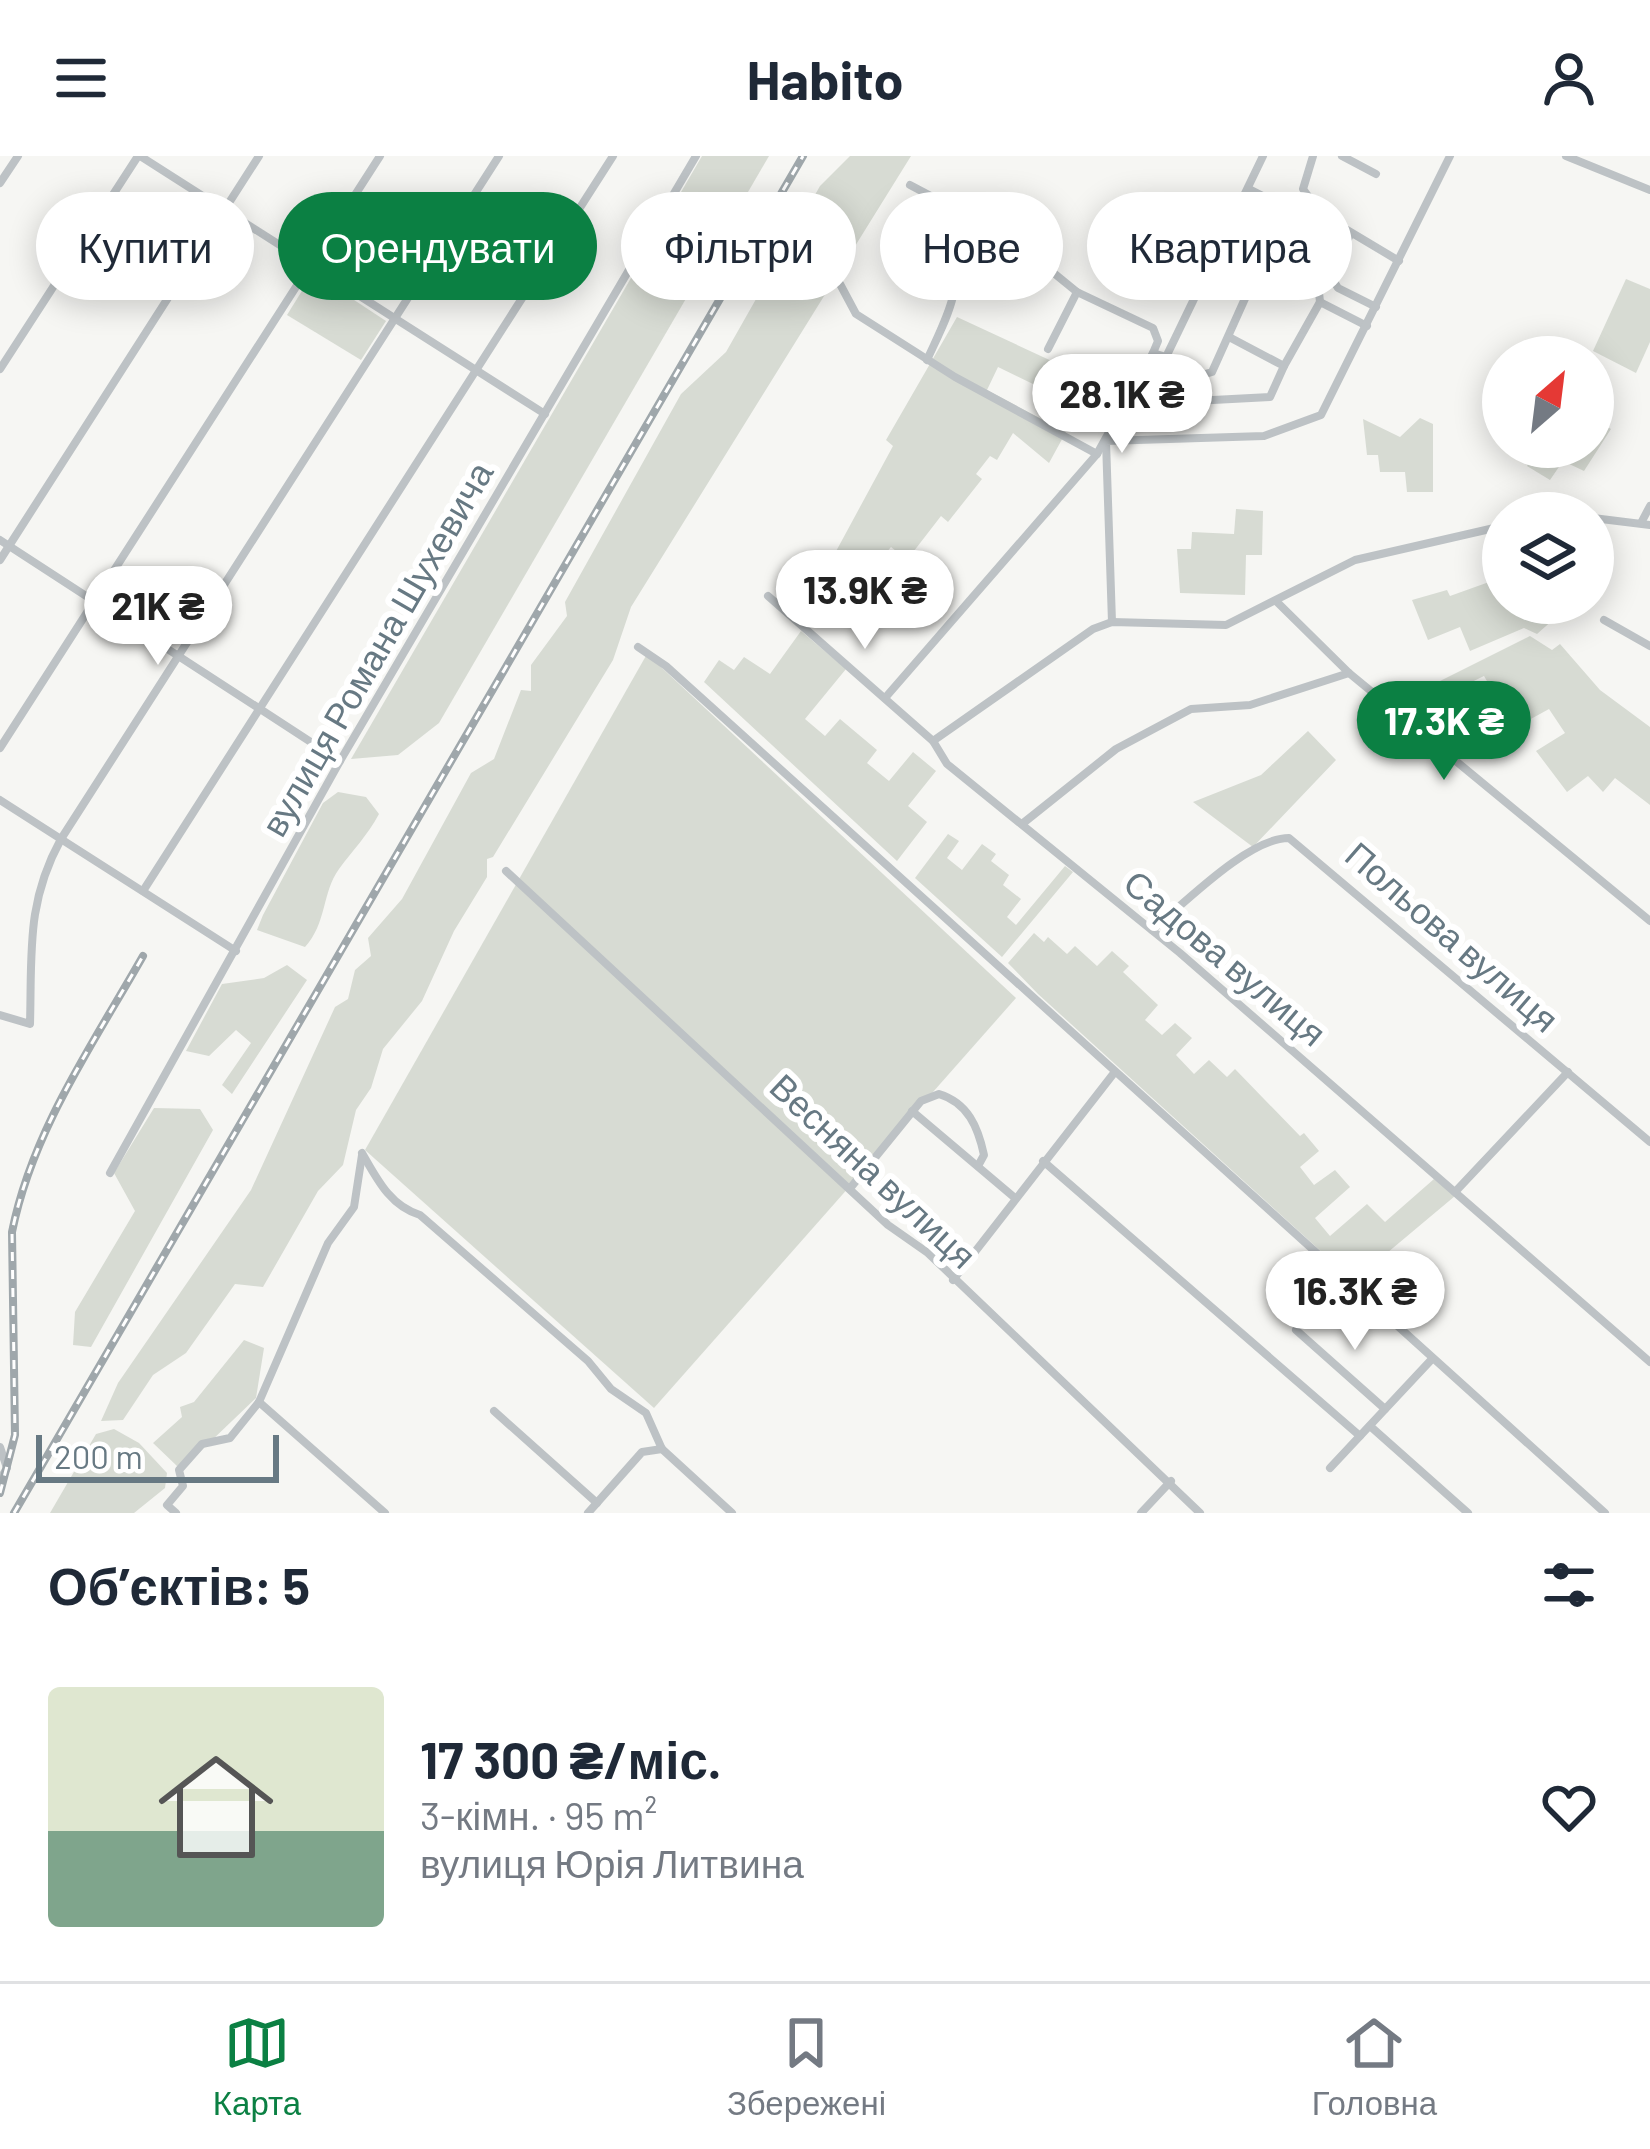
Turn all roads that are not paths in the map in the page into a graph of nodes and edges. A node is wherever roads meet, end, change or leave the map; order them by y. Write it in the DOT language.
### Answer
graph roads {
  1 [pos="17,156"];
  2 [pos="139,156"];
  3 [pos="259,156"];
  4 [pos="380,156"];
  5 [pos="499,156"];
  6 [pos="613,156"];
  7 [pos="696,156"];
  8 [pos="1263,156"];
  9 [pos="1313,156"];
  10 [pos="1342,156"];
  11 [pos="1450,156"];
  12 [pos="1566,156"];
  13 [pos="1376,173"];
  14 [pos="0,183"];
  15 [pos="910,185"];
  16 [pos="1249,189"];
  17 [pos="1650,190"];
  18 [pos="196,192"];
  19 [pos="236,192"];
  20 [pos="357,192"];
  21 [pos="923,192"];
  22 [pos="1248,192"];
  23 [pos="1255,192"];
  24 [pos="1305,192"];
  25 [pos="1352,237"];
  26 [pos="1399,261"];
  27 [pos="1063,281"];
  28 [pos="1077,292"];
  29 [pos="1352,295"];
  30 [pos="165,300"];
  31 [pos="288,300"];
  32 [pos="363,300"];
  33 [pos="849,300"];
  34 [pos="954,300"];
  35 [pos="1194,300"];
  36 [pos="1245,300"];
  37 [pos="1320,302"];
  38 [pos="1376,307"];
  39 [pos="394,320"];
  40 [pos="1367,326"];
  41 [pos="1229,337"];
  42 [pos="1048,349"];
  43 [pos="1153,353"];
  44 [pos="1166,357"];
  45 [pos="927,359"];
  46 [pos="1284,366"];
  47 [pos="0,370"];
  48 [pos="475,370"];
  49 [pos="1202,375"];
  50 [pos="545,414"];
  51 [pos="1106,441"];
  52 [pos="1096,454"];
  53 [pos="1650,506"];
  54 [pos="1614,520"];
  55 [pos="1646,524"];
  56 [pos="1482,531"];
  57 [pos="4,543"];
  58 [pos="0,560"];
  59 [pos="768,596"];
  60 [pos="95,602"];
  61 [pos="1277,602"];
  62 [pos="1112,622"];
  63 [pos="1611,624"];
  64 [pos="1650,646"];
  65 [pos="638,647"];
  66 [pos="178,656"];
  67 [pos="1349,673"];
  68 [pos="885,698"];
  69 [pos="260,709"];
  70 [pos="933,741"];
  71 [pos="0,748"];
  72 [pos="340,761"];
  73 [pos="0,800"];
  74 [pos="1022,824"];
  75 [pos="62,839"];
  76 [pos="506,871"];
  77 [pos="143,891"];
  78 [pos="1650,921"];
  79 [pos="1152,930"];
  80 [pos="236,951"];
  81 [pos="0,1015"];
  82 [pos="1568,1072"];
  83 [pos="1114,1073"];
  84 [pos="913,1111"];
  85 [pos="1650,1142"];
  86 [pos="1043,1161"];
  87 [pos="977,1166"];
  88 [pos="110,1173"];
  89 [pos="852,1186"];
  90 [pos="1455,1192"];
  91 [pos="1015,1198"];
  92 [pos="953,1280"];
  93 [pos="1296,1330"];
  94 [pos="1432,1359"];
  95 [pos="1650,1362"];
  96 [pos="259,1402"];
  97 [pos="1385,1409"];
  98 [pos="494,1411"];
  99 [pos="1370,1426"];
  100 [pos="1360,1436"];
  101 [pos="0,1447"];
  102 [pos="662,1449"];
  103 [pos="1330,1468"];
  104 [pos="0,1480"];
  105 [pos="1171,1481"];
  106 [pos="597,1503"];
  107 [pos="176,1513"];
  108 [pos="385,1513"];
  109 [pos="588,1513"];
  110 [pos="732,1513"];
  111 [pos="1141,1513"];
  112 [pos="1201,1513"];
  113 [pos="1468,1513"];
  114 [pos="1604,1513"];
  1 -- 14 [label="street"];
  2 -- 18 [label="street"];
  2 -- 47 [label="street"];
  3 -- 19 [label="street"];
  4 -- 20 [label="street"];
  5 -- 39 [label="street"];
  6 -- 48 [label="street"];
  7 -- 50 [label="street, вулиця Романа Шухевича"];
  8 -- 16 [label="street"];
  9 -- 24 [label="street"];
  10 -- 13 [label="street"];
  11 -- 26 [label="street"];
  12 -- 17 [label="street"];
  15 -- 21 [label="street"];
  16 -- 22 [label="street"];
  16 -- 23 [label="street"];
  25 -- 26 [label="street"];
  26 -- 38 [label="street"];
  27 -- 28 [label="street"];
  28 -- 42 [label="street"];
  28 -- 43 [label="street"];
  29 -- 38 [label="street"];
  30 -- 57 [label="street"];
  31 -- 60 [label="street"];
  32 -- 39 [label="street"];
  33 -- 45 [label="street"];
  34 -- 45 [label="street"];
  35 -- 44 [label="street"];
  36 -- 41 [label="street"];
  37 -- 40 [label="street"];
  37 -- 46 [label="street"];
  38 -- 40 [label="street"];
  39 -- 48 [label="street"];
  39 -- 66 [label="street"];
  40 -- 51 [label="street"];
  41 -- 46 [label="street"];
  41 -- 49 [label="street"];
  43 -- 44 [label="street"];
  43 -- 51 [label="street"];
  44 -- 49 [label="street"];
  45 -- 52 [label="street"];
  46 -- 49 [label="street"];
  48 -- 50 [label="street"];
  48 -- 69 [label="street"];
  50 -- 72 [label="street, вулиця Романа Шухевича"];
  51 -- 52 [label="street"];
  51 -- 62 [label="street"];
  52 -- 68 [label="street"];
  53 -- 55 [label="street"];
  54 -- 55 [label="street"];
  56 -- 61 [label="street"];
  57 -- 58 [label="street"];
  57 -- 60 [label="street"];
  59 -- 68 [label="street, Садова вулиця"];
  60 -- 66 [label="street"];
  60 -- 71 [label="street"];
  61 -- 62 [label="street"];
  61 -- 67 [label="street"];
  62 -- 70 [label="street"];
  63 -- 64 [label="street"];
  65 -- 83 [label="street"];
  66 -- 69 [label="street"];
  66 -- 75 [label="street"];
  67 -- 74 [label="street"];
  67 -- 78 [label="street"];
  68 -- 70 [label="street, Садова вулиця"];
  69 -- 72 [label="street"];
  69 -- 77 [label="street"];
  70 -- 74 [label="street, Садова вулиця"];
  72 -- 80 [label="street, вулиця Романа Шухевича"];
  73 -- 75 [label="street"];
  74 -- 79 [label="street, Садова вулиця"];
  75 -- 77 [label="street"];
  75 -- 81 [label="street"];
  76 -- 89 [label="street, Весняна вулиця"];
  77 -- 80 [label="street"];
  79 -- 82 [label="street, Польова вулиця"];
  79 -- 90 [label="street, Садова вулиця"];
  80 -- 88 [label="street, вулиця Романа Шухевича"];
  82 -- 85 [label="street, Польова вулиця"];
  82 -- 90 [label="street"];
  83 -- 86 [label="street"];
  83 -- 94 [label="street"];
  84 -- 87 [label="street"];
  84 -- 87 [label="street"];
  84 -- 89 [label="street"];
  86 -- 91 [label="street"];
  86 -- 100 [label="street"];
  87 -- 91 [label="street"];
  89 -- 92 [label="street, Весняна вулиця"];
  90 -- 95 [label="street, Садова вулиця"];
  91 -- 92 [label="street"];
  92 -- 105 [label="street, Весняна вулиця"];
  93 -- 97 [label="street"];
  94 -- 97 [label="street"];
  94 -- 114 [label="street"];
  96 -- 102 [label="street"];
  96 -- 107 [label="street"];
  96 -- 108 [label="street"];
  97 -- 99 [label="street"];
  98 -- 106 [label="street"];
  99 -- 100 [label="street"];
  99 -- 113 [label="street"];
  100 -- 103 [label="street"];
  101 -- 104 [label="street"];
  102 -- 106 [label="street"];
  102 -- 110 [label="street"];
  105 -- 111 [label="street"];
  105 -- 112 [label="street, Весняна вулиця"];
  106 -- 109 [label="street"];
}
